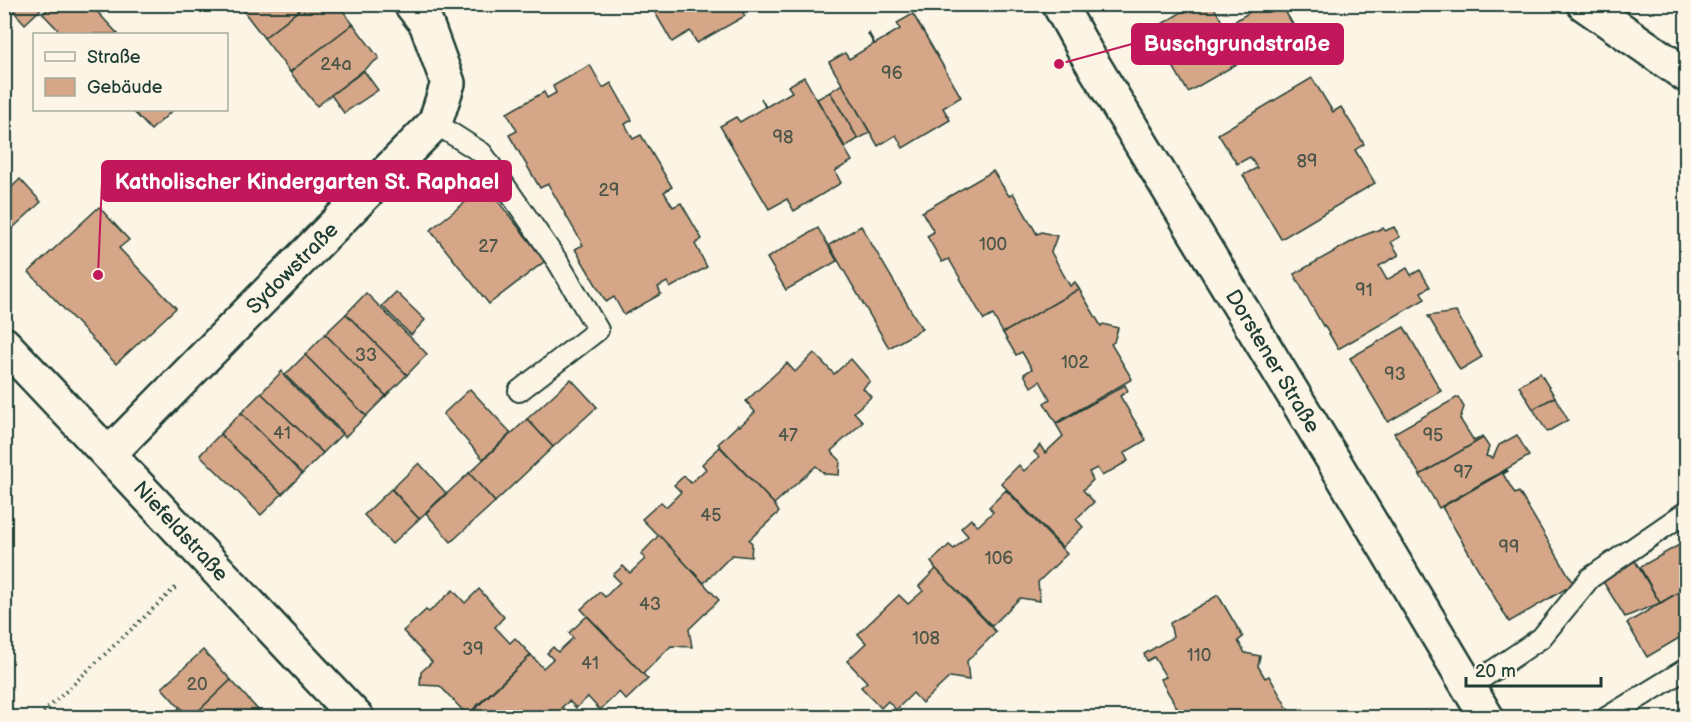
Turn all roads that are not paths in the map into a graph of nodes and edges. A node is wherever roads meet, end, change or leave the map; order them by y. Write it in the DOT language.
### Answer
graph roads {
  1 [pos="411,4"];
  2 [pos="1059,4"];
  3 [pos="1584,4"];
  4 [pos="1686,75"];
  5 [pos="435,123"];
  6 [pos="4,344"];
  7 [pos="519,391"];
  8 [pos="109,454"];
  9 [pos="1686,512"];
  10 [pos="1686,669"];
  11 [pos="1469,687"];
  12 [pos="357,717"];
  13 [pos="1487,717"];
  14 [pos="1606,717"];
  1 -- 5 [label="street, Sydowstraße"];
  2 -- 11 [label="street, Dorstener Straße"];
  3 -- 4 [label="street"];
  5 -- 7 [label="lane"];
  5 -- 8 [label="street, Sydowstraße"];
  6 -- 8 [label="street, Niefeldstraße"];
  8 -- 12 [label="street, Niefeldstraße"];
  9 -- 11 [label="lane"];
  10 -- 14 [label="lane"];
  11 -- 13 [label="street, Dorstener Straße"];
}
